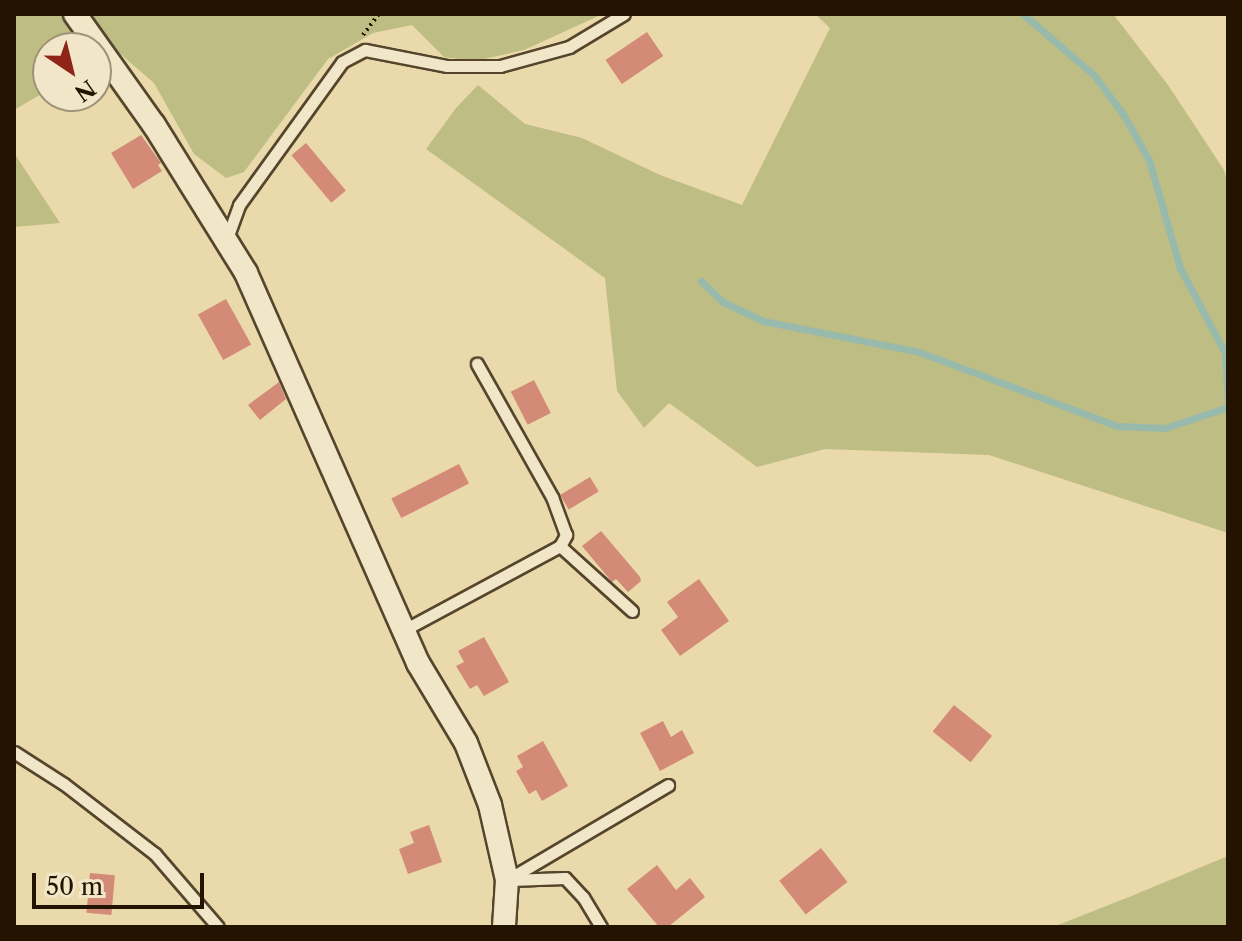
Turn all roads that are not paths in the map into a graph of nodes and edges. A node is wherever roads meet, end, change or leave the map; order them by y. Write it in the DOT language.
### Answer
graph roads {
  1 [pos="75,14"];
  2 [pos="624,14"];
  3 [pos="226,241"];
  4 [pos="477,364"];
  5 [pos="560,546"];
  6 [pos="632,611"];
  7 [pos="404,630"];
  8 [pos="14,752"];
  9 [pos="668,785"];
  10 [pos="507,880"];
  11 [pos="218,927"];
  12 [pos="504,927"];
  13 [pos="601,927"];
  1 -- 3 [label="street"];
  2 -- 3 [label="lane"];
  3 -- 7 [label="street"];
  4 -- 5 [label="lane"];
  5 -- 6 [label="lane"];
  5 -- 7 [label="lane"];
  7 -- 10 [label="street"];
  8 -- 11 [label="lane"];
  9 -- 10 [label="lane"];
  10 -- 12 [label="street"];
  10 -- 13 [label="lane"];
}
